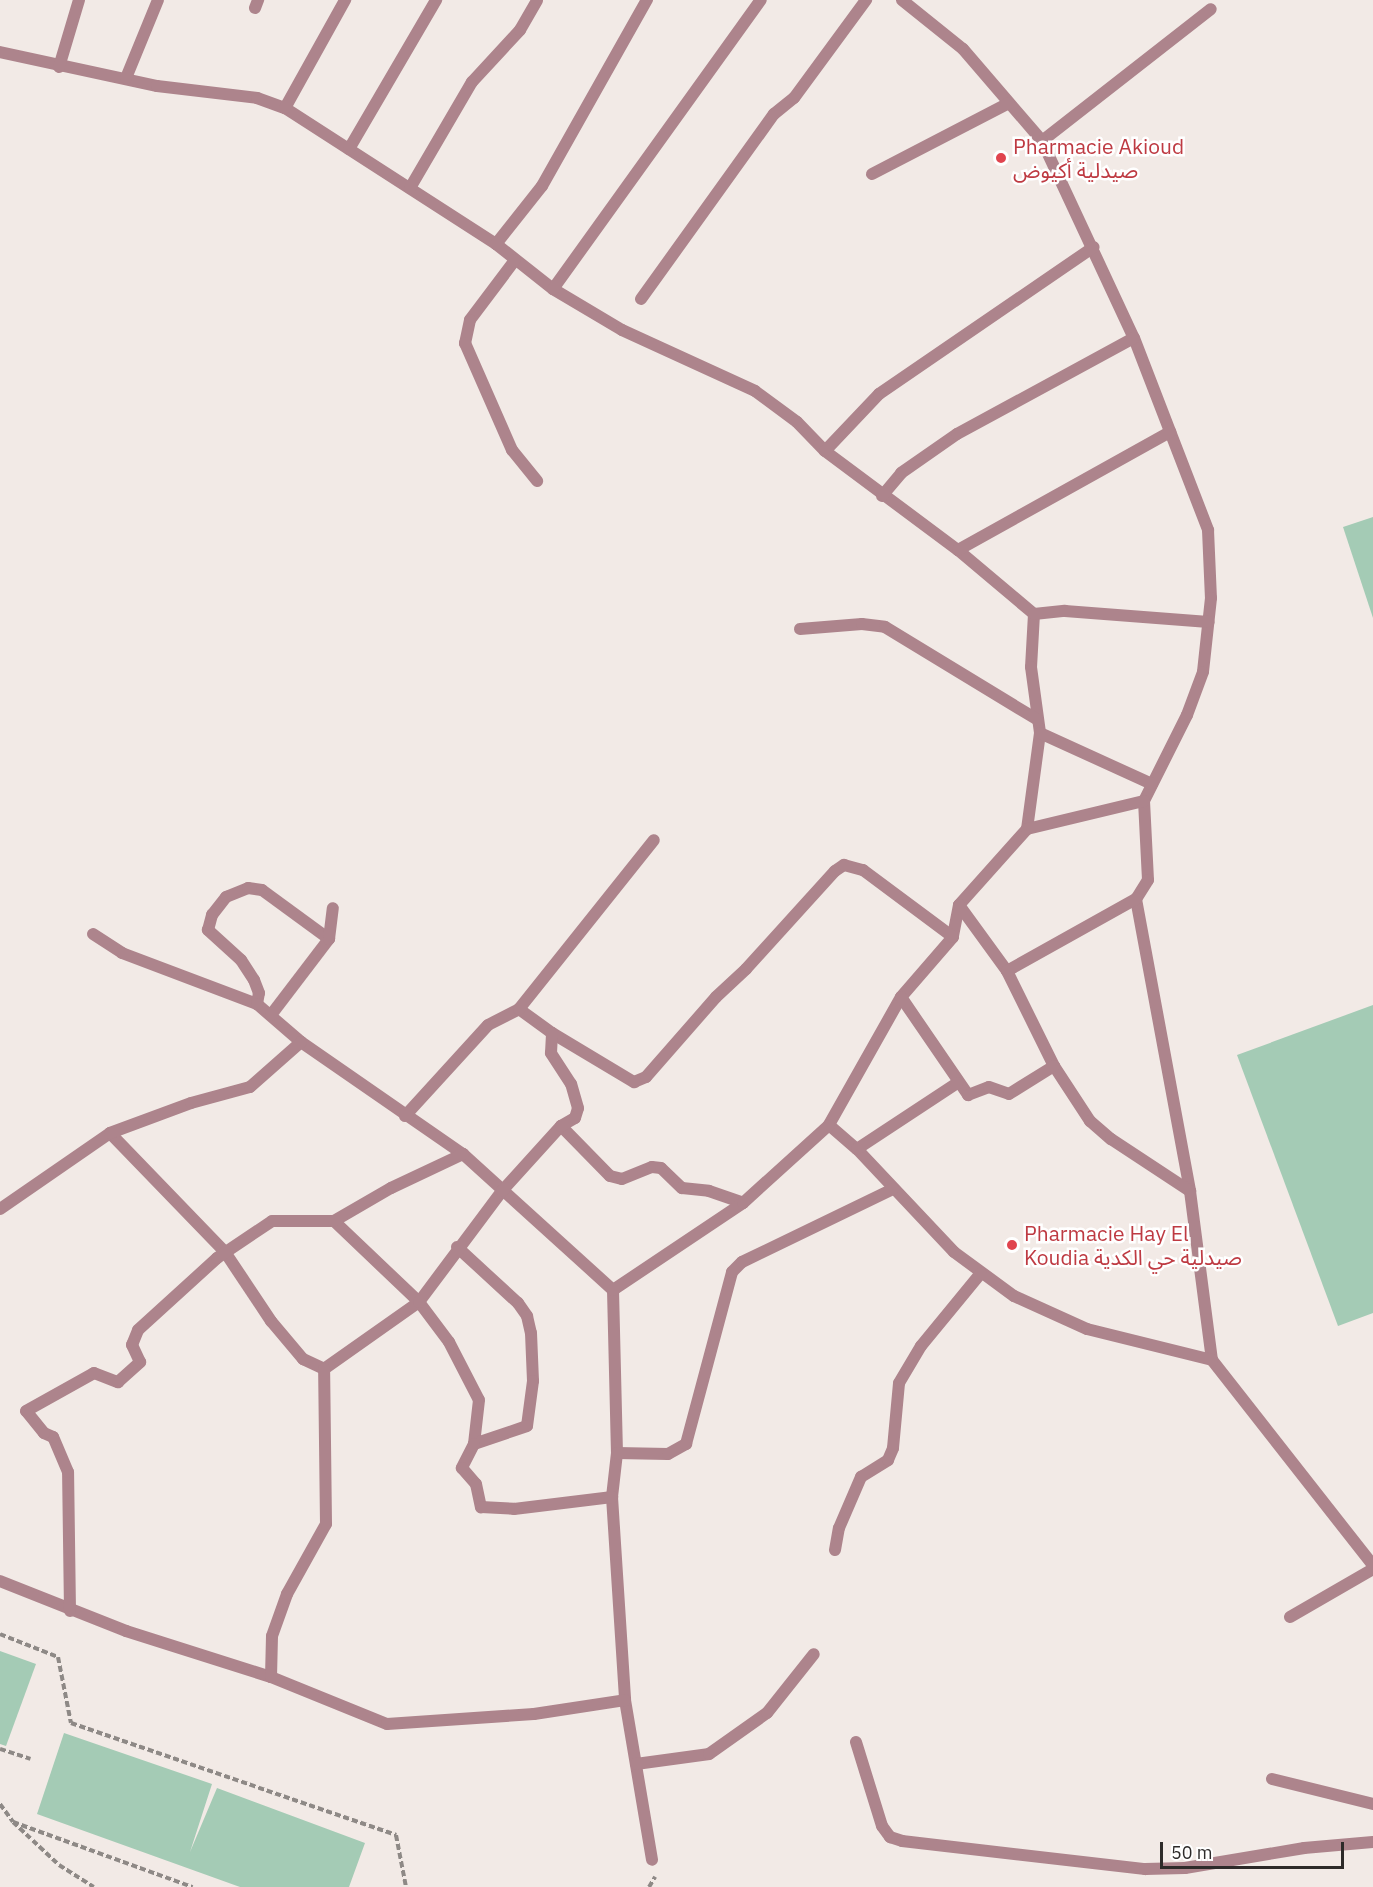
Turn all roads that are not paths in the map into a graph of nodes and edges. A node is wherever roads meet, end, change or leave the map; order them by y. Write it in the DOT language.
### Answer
graph roads {
  1 [pos="79,0"];
  2 [pos="158,0"];
  3 [pos="345,0"];
  4 [pos="436,0"];
  5 [pos="537,0"];
  6 [pos="647,0"];
  7 [pos="760,0"];
  8 [pos="866,0"];
  9 [pos="902,0"];
  10 [pos="1211,9"];
  11 [pos="0,52"];
  12 [pos="59,67"];
  13 [pos="126,78"];
  14 [pos="1009,103"];
  15 [pos="285,108"];
  16 [pos="1042,141"];
  17 [pos="349,149"];
  18 [pos="872,174"];
  19 [pos="410,188"];
  20 [pos="496,244"];
  21 [pos="1094,247"];
  22 [pos="515,260"];
  23 [pos="552,289"];
  24 [pos="641,299"];
  25 [pos="1134,338"];
  26 [pos="1170,432"];
  27 [pos="825,452"];
  28 [pos="537,481"];
  29 [pos="882,496"];
  30 [pos="957,550"];
  31 [pos="1034,614"];
  32 [pos="1209,622"];
  33 [pos="800,628"];
  34 [pos="1038,720"];
  35 [pos="1040,733"];
  36 [pos="1152,784"];
  37 [pos="1144,801"];
  38 [pos="1027,829"];
  39 [pos="654,840"];
  40 [pos="1136,899"];
  41 [pos="959,905"];
  42 [pos="333,908"];
  43 [pos="93,934"];
  44 [pos="953,937"];
  45 [pos="329,939"];
  46 [pos="1007,971"];
  47 [pos="902,998"];
  48 [pos="257,1004"];
  49 [pos="519,1009"];
  50 [pos="271,1015"];
  51 [pos="552,1034"];
  52 [pos="301,1042"];
  53 [pos="1054,1066"];
  54 [pos="957,1083"];
  55 [pos="405,1116"];
  56 [pos="830,1125"];
  57 [pos="561,1126"];
  58 [pos="110,1133"];
  59 [pos="857,1149"];
  60 [pos="463,1154"];
  61 [pos="893,1188"];
  62 [pos="502,1191"];
  63 [pos="1190,1191"];
  64 [pos="743,1203"];
  65 [pos="0,1209"];
  66 [pos="334,1221"];
  67 [pos="457,1247"];
  68 [pos="225,1251"];
  69 [pos="981,1273"];
  70 [pos="613,1290"];
  71 [pos="418,1302"];
  72 [pos="1212,1360"];
  73 [pos="324,1369"];
  74 [pos="474,1444"];
  75 [pos="617,1454"];
  76 [pos="612,1497"];
  77 [pos="835,1550"];
  78 [pos="1373,1567"];
  79 [pos="0,1581"];
  80 [pos="70,1611"];
  81 [pos="1290,1617"];
  82 [pos="814,1654"];
  83 [pos="272,1677"];
  84 [pos="625,1700"];
  85 [pos="856,1742"];
  86 [pos="636,1764"];
  87 [pos="1272,1779"];
  88 [pos="1373,1804"];
  89 [pos="1373,1842"];
  90 [pos="652,1860"];
  1 -- 12 [label="street"];
  2 -- 13 [label="street"];
  3 -- 15 [label="street"];
  4 -- 17 [label="street"];
  5 -- 19 [label="street"];
  6 -- 20 [label="street"];
  7 -- 23 [label="street"];
  8 -- 24 [label="street"];
  9 -- 14 [label="street"];
  10 -- 16 [label="street"];
  11 -- 12 [label="street"];
  12 -- 13 [label="street"];
  13 -- 15 [label="street"];
  14 -- 16 [label="street"];
  14 -- 18 [label="street"];
  15 -- 17 [label="street"];
  16 -- 21 [label="street"];
  17 -- 19 [label="street"];
  19 -- 20 [label="street"];
  20 -- 22 [label="street"];
  21 -- 25 [label="street"];
  21 -- 27 [label="street"];
  22 -- 23 [label="street"];
  22 -- 28 [label="street"];
  23 -- 27 [label="street"];
  25 -- 26 [label="street"];
  25 -- 29 [label="street"];
  26 -- 30 [label="street"];
  26 -- 32 [label="street"];
  27 -- 29 [label="street"];
  29 -- 30 [label="street"];
  30 -- 31 [label="street"];
  31 -- 32 [label="street"];
  31 -- 34 [label="street"];
  32 -- 36 [label="street"];
  33 -- 34 [label="street"];
  34 -- 35 [label="street"];
  35 -- 36 [label="street"];
  35 -- 38 [label="street"];
  36 -- 37 [label="street"];
  37 -- 38 [label="street"];
  37 -- 40 [label="street"];
  38 -- 41 [label="street"];
  39 -- 49 [label="street"];
  40 -- 46 [label="street"];
  40 -- 63 [label="street"];
  41 -- 44 [label="street"];
  41 -- 46 [label="street"];
  42 -- 45 [label="street"];
  43 -- 48 [label="street"];
  44 -- 47 [label="street"];
  44 -- 51 [label="street"];
  45 -- 48 [label="street"];
  45 -- 50 [label="street"];
  46 -- 53 [label="street"];
  47 -- 54 [label="street"];
  47 -- 56 [label="street"];
  48 -- 50 [label="street"];
  49 -- 51 [label="street"];
  49 -- 55 [label="street"];
  50 -- 52 [label="street"];
  51 -- 57 [label="street"];
  52 -- 55 [label="street"];
  52 -- 58 [label="street"];
  53 -- 54 [label="street"];
  53 -- 63 [label="street"];
  54 -- 59 [label="street"];
  55 -- 60 [label="street"];
  56 -- 59 [label="street"];
  56 -- 64 [label="street"];
  57 -- 62 [label="street"];
  57 -- 64 [label="street"];
  58 -- 65 [label="street"];
  58 -- 68 [label="street"];
  59 -- 61 [label="street"];
  60 -- 62 [label="street"];
  60 -- 66 [label="street"];
  61 -- 69 [label="street"];
  61 -- 75 [label="street"];
  62 -- 67 [label="street"];
  62 -- 70 [label="street"];
  63 -- 72 [label="street"];
  64 -- 70 [label="street"];
  66 -- 68 [label="street"];
  66 -- 71 [label="street"];
  67 -- 71 [label="street"];
  67 -- 74 [label="street"];
  68 -- 73 [label="street"];
  68 -- 80 [label="street"];
  69 -- 72 [label="street"];
  69 -- 77 [label="street"];
  70 -- 75 [label="street"];
  71 -- 73 [label="street"];
  71 -- 74 [label="street"];
  72 -- 78 [label="street"];
  73 -- 83 [label="street"];
  74 -- 76 [label="street"];
  75 -- 76 [label="street"];
  76 -- 84 [label="street"];
  78 -- 81 [label="street"];
  79 -- 80 [label="street"];
  80 -- 83 [label="street"];
  82 -- 86 [label="street"];
  83 -- 84 [label="street"];
  84 -- 86 [label="street"];
  85 -- 89 [label="street"];
  86 -- 90 [label="street"];
  87 -- 88 [label="street"];
}
